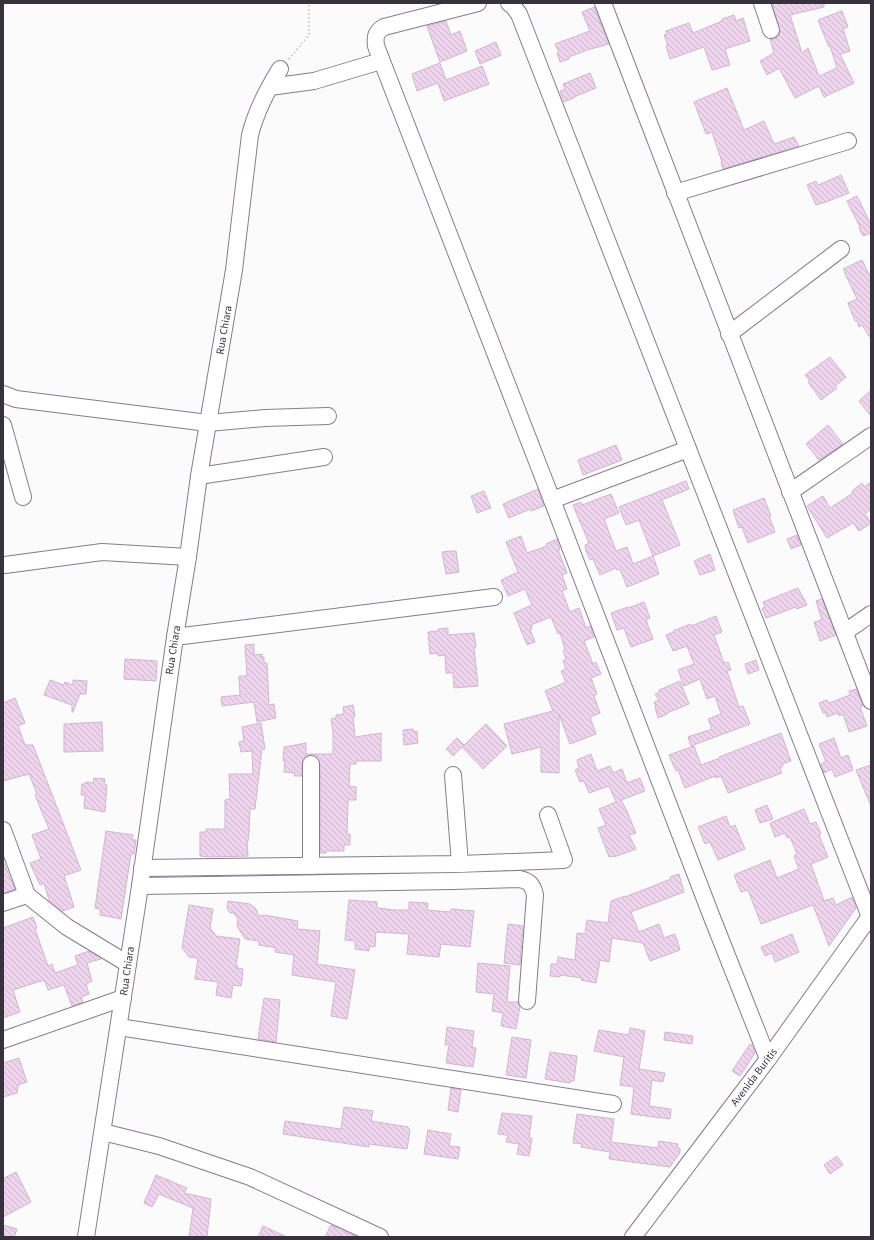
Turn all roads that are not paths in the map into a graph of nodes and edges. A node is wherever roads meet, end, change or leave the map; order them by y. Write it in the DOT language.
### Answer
graph roads {
  1 [pos="478,3"];
  2 [pos="509,3"];
  3 [pos="603,3"];
  4 [pos="762,3"];
  5 [pos="771,30"];
  6 [pos="381,60"];
  7 [pos="280,69"];
  8 [pos="270,86"];
  9 [pos="848,141"];
  10 [pos="675,193"];
  11 [pos="841,250"];
  12 [pos="729,334"];
  13 [pos="3,394"];
  14 [pos="328,416"];
  15 [pos="208,423"];
  16 [pos="3,425"];
  17 [pos="871,436"];
  18 [pos="688,450"];
  19 [pos="324,457"];
  20 [pos="199,476"];
  21 [pos="790,492"];
  22 [pos="23,497"];
  23 [pos="552,500"];
  24 [pos="188,557"];
  25 [pos="5,565"];
  26 [pos="494,597"];
  27 [pos="871,614"];
  28 [pos="845,632"];
  29 [pos="175,637"];
  30 [pos="871,701"];
  31 [pos="311,764"];
  32 [pos="453,775"];
  33 [pos="548,815"];
  34 [pos="3,830"];
  35 [pos="460,864"];
  36 [pos="311,866"];
  37 [pos="142,868"];
  38 [pos="140,886"];
  39 [pos="27,895"];
  40 [pos="3,904"];
  41 [pos="870,916"];
  42 [pos="128,964"];
  43 [pos="123,998"];
  44 [pos="527,1000"];
  45 [pos="119,1027"];
  46 [pos="3,1040"];
  47 [pos="768,1059"];
  48 [pos="613,1104"];
  49 [pos="103,1132"];
  50 [pos="86,1237"];
  51 [pos="380,1237"];
  52 [pos="633,1237"];
  1 -- 6 [label="street"];
  2 -- 18 [label="street"];
  3 -- 10 [label="street"];
  4 -- 5 [label="street"];
  6 -- 8 [label="street"];
  6 -- 23 [label="street"];
  7 -- 8 [label="street, Rua Chiara"];
  8 -- 15 [label="street, Rua Chiara"];
  9 -- 10 [label="street"];
  10 -- 12 [label="street"];
  11 -- 12 [label="street"];
  12 -- 21 [label="street"];
  13 -- 15 [label="street"];
  14 -- 15 [label="street"];
  15 -- 20 [label="street, Rua Chiara"];
  16 -- 22 [label="street"];
  17 -- 21 [label="street"];
  18 -- 23 [label="street"];
  18 -- 41 [label="street"];
  19 -- 20 [label="street"];
  20 -- 24 [label="street, Rua Chiara"];
  21 -- 28 [label="street"];
  23 -- 47 [label="street"];
  24 -- 25 [label="street"];
  24 -- 29 [label="street, Rua Chiara"];
  26 -- 29 [label="street"];
  27 -- 28 [label="street"];
  28 -- 30 [label="street"];
  29 -- 37 [label="street, Rua Chiara"];
  31 -- 36 [label="street"];
  32 -- 35 [label="street"];
  33 -- 35 [label="street"];
  34 -- 39 [label="street"];
  35 -- 36 [label="street"];
  36 -- 37 [label="street"];
  37 -- 38 [label="street, Rua Chiara"];
  38 -- 42 [label="street, Rua Chiara"];
  38 -- 44 [label="street"];
  39 -- 40 [label="street"];
  39 -- 42 [label="street"];
  41 -- 47 [label="street, Avenida Buritis"];
  42 -- 43 [label="street, Rua Chiara"];
  43 -- 45 [label="street, Rua Chiara"];
  43 -- 46 [label="street"];
  45 -- 48 [label="street"];
  45 -- 49 [label="street, Rua Chiara"];
  47 -- 52 [label="street, Avenida Buritis"];
  49 -- 50 [label="street, Rua Chiara"];
  49 -- 51 [label="street"];
}
